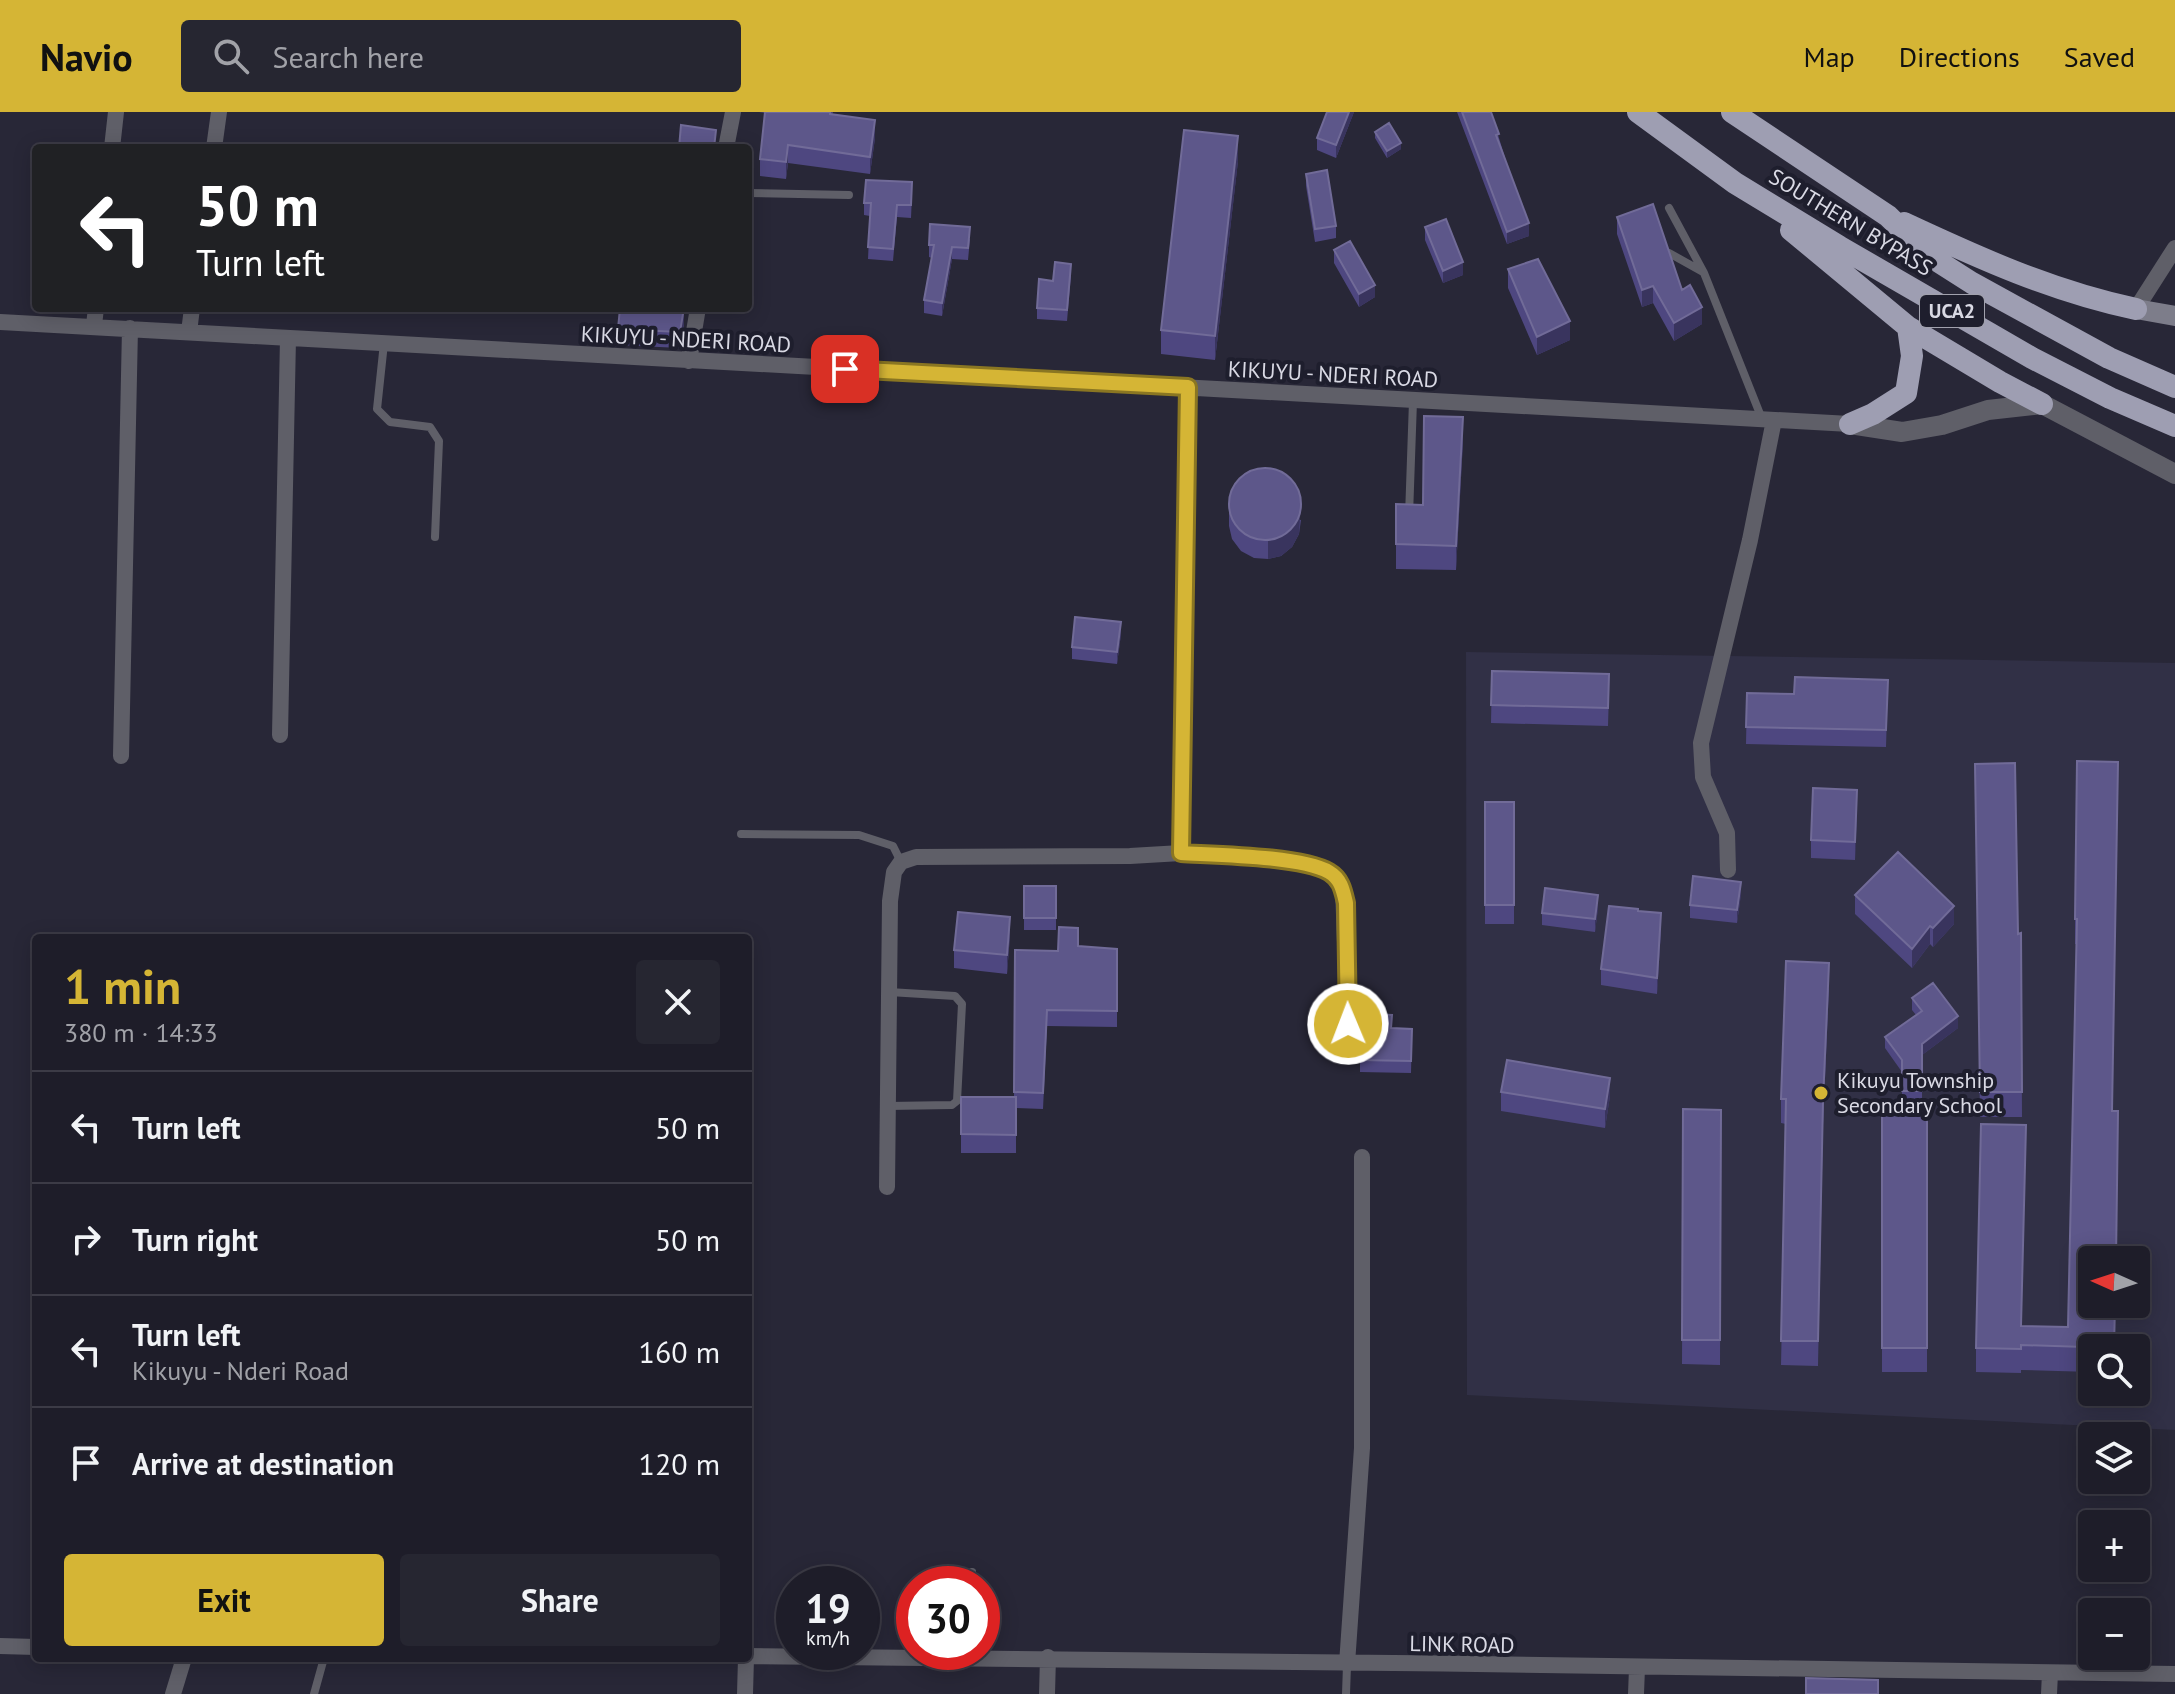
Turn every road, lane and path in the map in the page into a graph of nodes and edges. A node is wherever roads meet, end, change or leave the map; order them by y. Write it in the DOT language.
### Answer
graph roads {
  1 [pos="116,112"];
  2 [pos="219,112"];
  3 [pos="733,112"];
  4 [pos="1638,112"];
  5 [pos="1732,112"];
  6 [pos="112,144"];
  7 [pos="215,144"];
  8 [pos="727,144"];
  9 [pos="1735,183"];
  10 [pos="752,193"];
  11 [pos="849,195"];
  12 [pos="1669,208"];
  13 [pos="1888,216"];
  14 [pos="2175,248"];
  15 [pos="1669,253"];
  16 [pos="1704,273"];
  17 [pos="2136,309"];
  18 [pos="192,312"];
  19 [pos="697,312"];
  20 [pos="2175,316"];
  21 [pos="95,317"];
  22 [pos="0,322"];
  23 [pos="1908,327"];
  24 [pos="130,328"];
  25 [pos="189,332"];
  26 [pos="288,338"];
  27 [pos="384,343"];
  28 [pos="689,361"];
  29 [pos="1188,387"];
  30 [pos="2175,387"];
  31 [pos="1413,401"];
  32 [pos="2042,404"];
  33 [pos="1768,420"];
  34 [pos="1850,424"];
  35 [pos="2175,426"];
  36 [pos="2175,474"];
  37 [pos="1409,520"];
  38 [pos="435,537"];
  39 [pos="280,735"];
  40 [pos="121,756"];
  41 [pos="741,834"];
  42 [pos="1181,853"];
  43 [pos="901,862"];
  44 [pos="1728,870"];
  45 [pos="888,992"];
  46 [pos="1348,1024"];
  47 [pos="887,1106"];
  48 [pos="1362,1157"];
  49 [pos="887,1187"];
  50 [pos="0,1646"];
  51 [pos="32,1647"];
  52 [pos="896,1655"];
  53 [pos="1000,1655"];
  54 [pos="752,1657"];
  55 [pos="1048,1657"];
  56 [pos="183,1662"];
  57 [pos="323,1662"];
  58 [pos="747,1662"];
  59 [pos="1347,1664"];
  60 [pos="1637,1668"];
  61 [pos="2050,1673"];
  62 [pos="2175,1674"];
  63 [pos="173,1694"];
  64 [pos="314,1694"];
  65 [pos="745,1694"];
  66 [pos="1047,1694"];
  67 [pos="1346,1694"];
  68 [pos="1636,1694"];
  69 [pos="2049,1694"];
  1 -- 6 [label="street"];
  2 -- 7 [label="street"];
  3 -- 8 [label="street"];
  4 -- 9 [label="highway, SOUTHERN BYPASS / UCA2"];
  5 -- 13 [label="highway, SOUTHERN BYPASS / UCA2"];
  9 -- 23 [label="highway"];
  9 -- 35 [label="highway, SOUTHERN BYPASS / UCA2"];
  10 -- 11 [label="lane"];
  12 -- 16 [label="lane"];
  13 -- 17 [label="highway"];
  13 -- 30 [label="highway, SOUTHERN BYPASS / UCA2"];
  14 -- 17 [label="street"];
  15 -- 16 [label="lane"];
  16 -- 33 [label="lane"];
  17 -- 20 [label="main road"];
  18 -- 25 [label="street"];
  19 -- 28 [label="street"];
  21 -- 22 [label="street, KIKUYU - NDERI ROAD"];
  21 -- 24 [label="street, KIKUYU - NDERI ROAD"];
  23 -- 32 [label="highway"];
  23 -- 34 [label="highway"];
  24 -- 25 [label="street, KIKUYU - NDERI ROAD"];
  24 -- 40 [label="street"];
  25 -- 26 [label="street, KIKUYU - NDERI ROAD"];
  26 -- 27 [label="street, KIKUYU - NDERI ROAD"];
  26 -- 39 [label="street"];
  27 -- 28 [label="street, KIKUYU - NDERI ROAD"];
  27 -- 38 [label="lane"];
  28 -- 29 [label="street, KIKUYU - NDERI ROAD"];
  29 -- 31 [label="street, KIKUYU - NDERI ROAD"];
  29 -- 42 [label="street"];
  31 -- 33 [label="street, KIKUYU - NDERI ROAD"];
  31 -- 37 [label="lane"];
  32 -- 34 [label="street"];
  32 -- 36 [label="street"];
  33 -- 34 [label="street, KIKUYU - NDERI ROAD"];
  33 -- 44 [label="street"];
  41 -- 43 [label="lane"];
  42 -- 43 [label="street"];
  42 -- 46 [label="street"];
  43 -- 45 [label="street"];
  45 -- 47 [label="street"];
  45 -- 47 [label="lane"];
  47 -- 49 [label="street"];
  48 -- 59 [label="street"];
  50 -- 51 [label="street"];
  52 -- 54 [label="street, LINK ROAD"];
  53 -- 55 [label="street, LINK ROAD"];
  55 -- 59 [label="street, LINK ROAD"];
  55 -- 66 [label="street"];
  56 -- 63 [label="street"];
  57 -- 64 [label="lane"];
  58 -- 65 [label="street"];
  59 -- 60 [label="street, LINK ROAD"];
  59 -- 67 [label="lane"];
  60 -- 61 [label="street, LINK ROAD"];
  60 -- 68 [label="street"];
  61 -- 62 [label="street, LINK ROAD"];
  61 -- 69 [label="street"];
}
